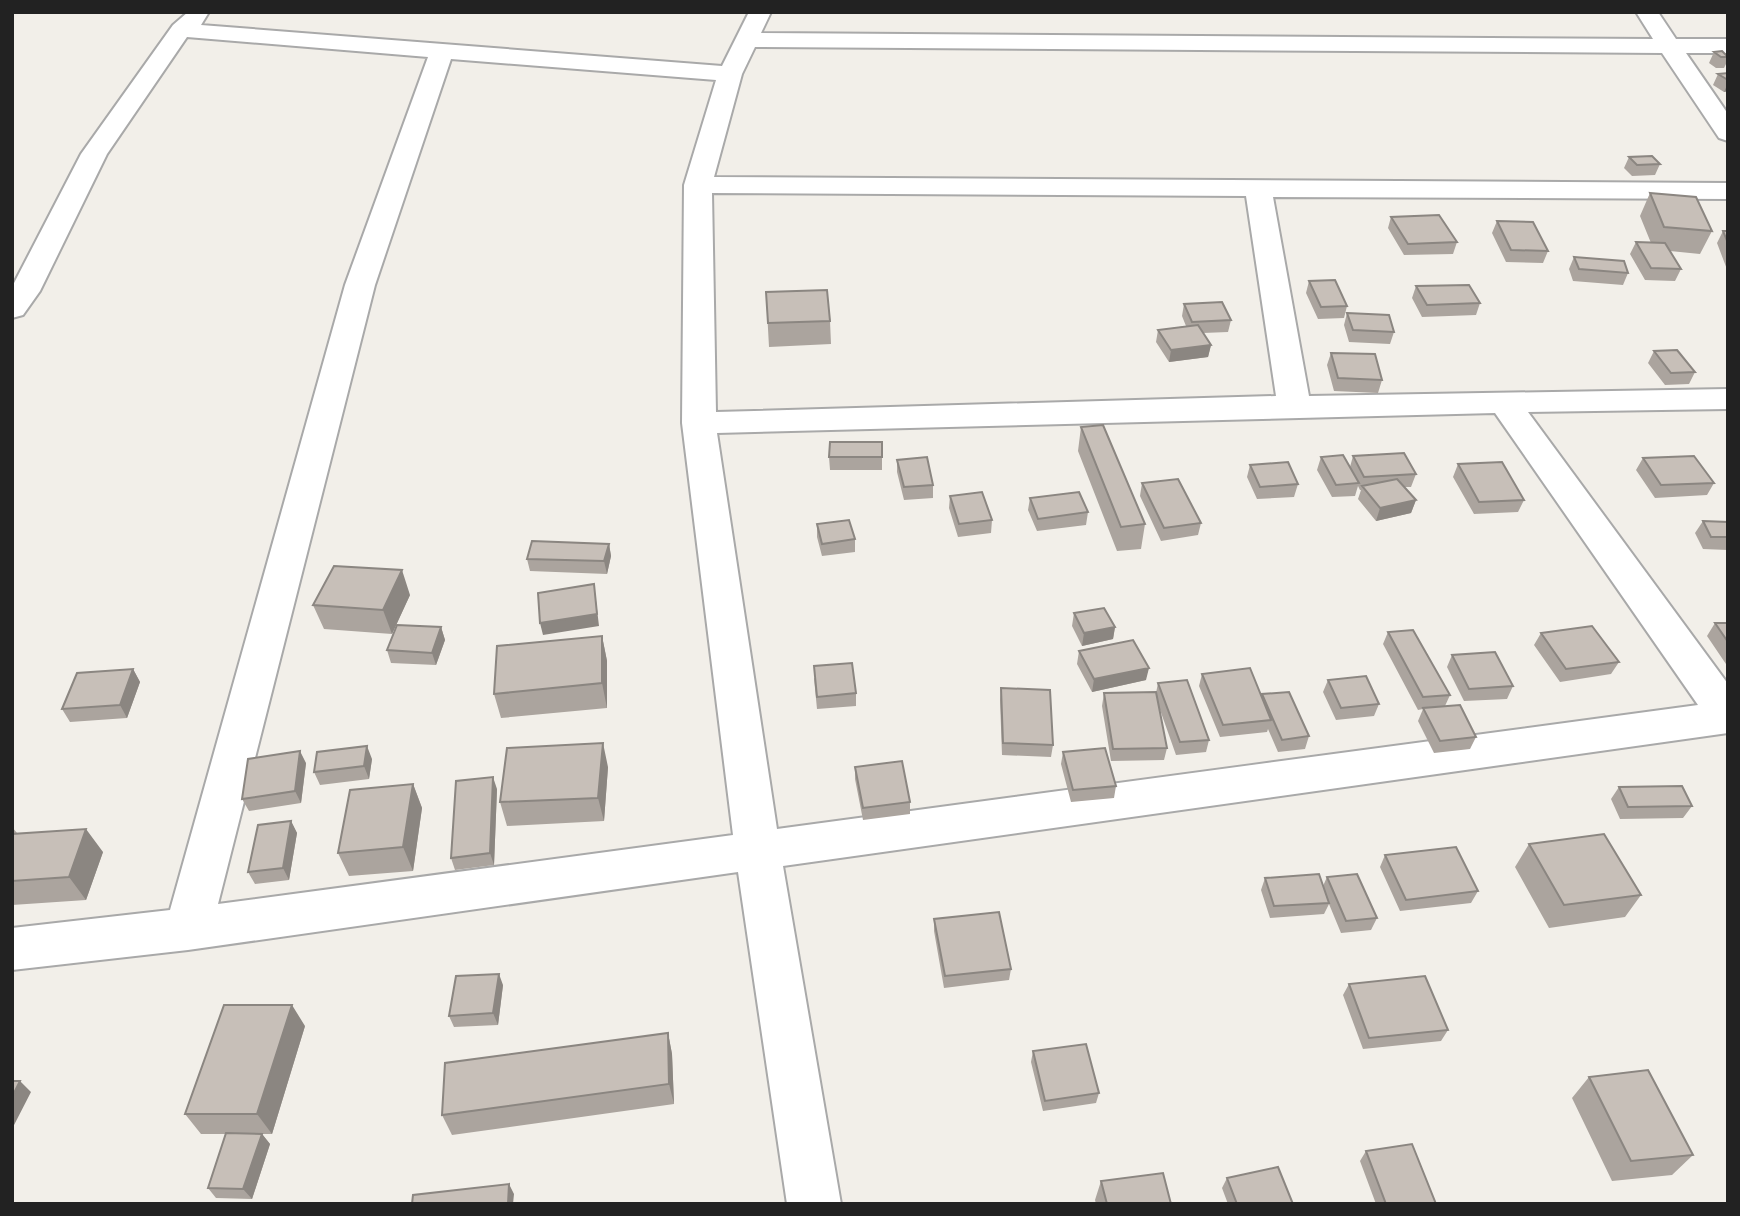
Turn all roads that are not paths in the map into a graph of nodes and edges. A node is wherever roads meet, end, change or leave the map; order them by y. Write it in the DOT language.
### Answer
graph roads {
  1 [pos="760,12"];
  2 [pos="1647,12"];
  3 [pos="191,21"];
  4 [pos="749,40"];
  5 [pos="1668,46"];
  6 [pos="1728,46"];
  7 [pos="443,49"];
  8 [pos="730,74"];
  9 [pos="1728,133"];
  10 [pos="698,185"];
  11 [pos="1258,188"];
  12 [pos="1728,191"];
  13 [pos="12,309"];
  14 [pos="1728,399"];
  15 [pos="1505,404"];
  16 [pos="1294,406"];
  17 [pos="699,423"];
  18 [pos="1728,716"];
  19 [pos="758,852"];
  20 [pos="188,929"];
  21 [pos="12,949"];
  22 [pos="814,1204"];
  1 -- 4 [label="street"];
  2 -- 5 [label="street"];
  3 -- 7 [label="street"];
  3 -- 13 [label="street"];
  4 -- 5 [label="street"];
  4 -- 8 [label="street"];
  5 -- 6 [label="street"];
  5 -- 9 [label="street"];
  7 -- 8 [label="street"];
  7 -- 20 [label="street"];
  8 -- 10 [label="street"];
  10 -- 11 [label="street"];
  10 -- 17 [label="street"];
  11 -- 12 [label="street"];
  11 -- 16 [label="street"];
  14 -- 15 [label="street"];
  15 -- 16 [label="street"];
  15 -- 18 [label="street"];
  16 -- 17 [label="street"];
  17 -- 19 [label="street"];
  18 -- 19 [label="street"];
  19 -- 20 [label="street"];
  19 -- 22 [label="street"];
  20 -- 21 [label="street"];
}
